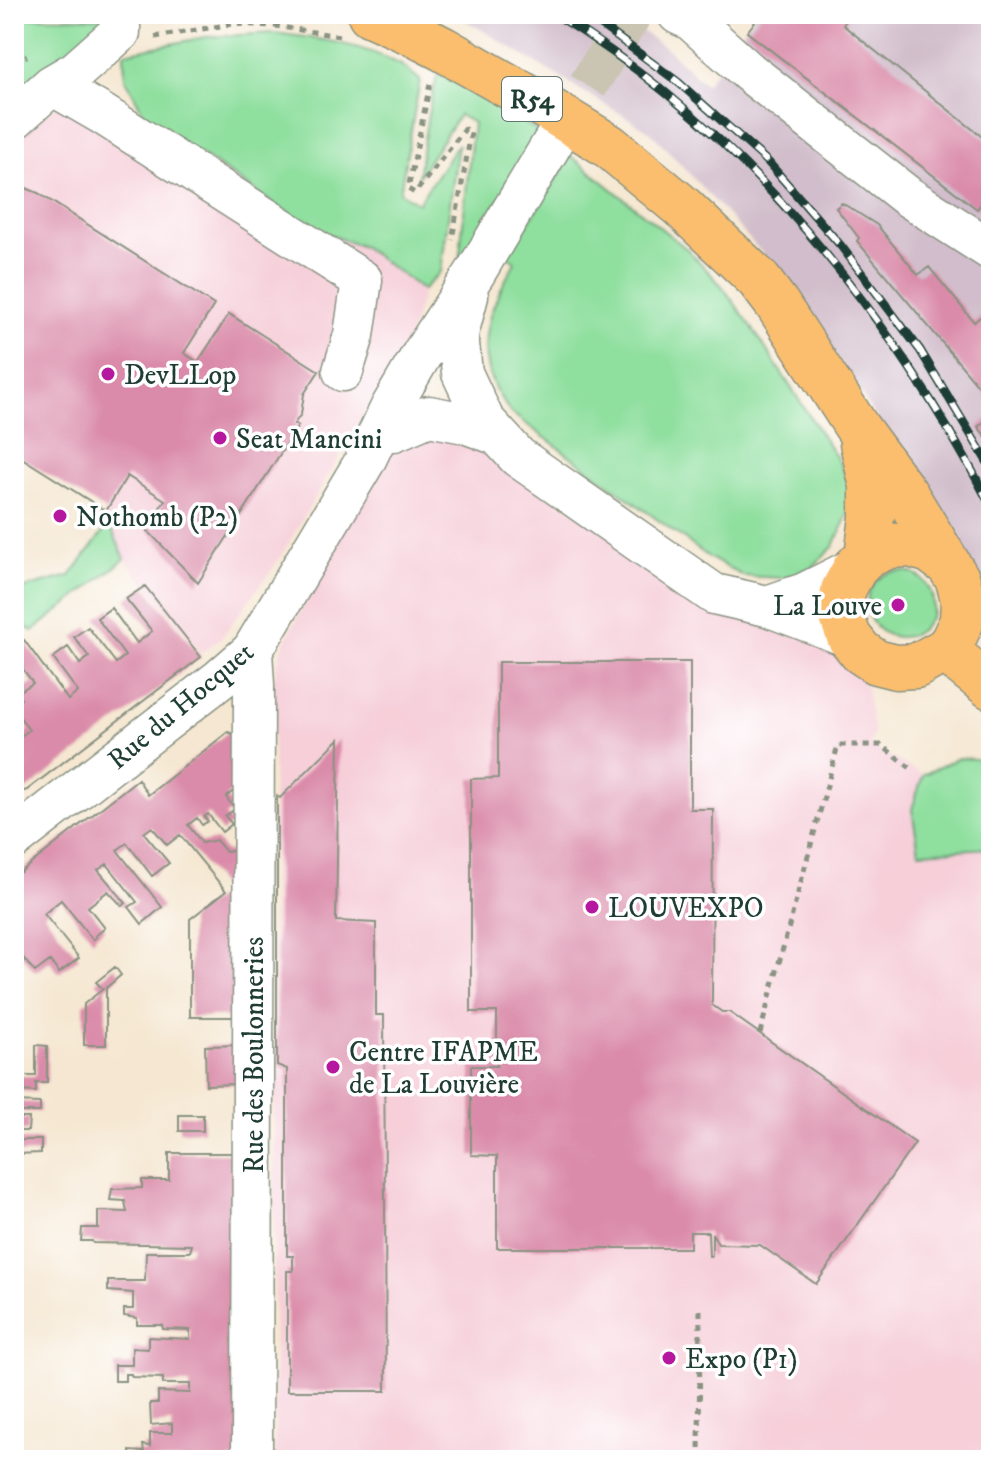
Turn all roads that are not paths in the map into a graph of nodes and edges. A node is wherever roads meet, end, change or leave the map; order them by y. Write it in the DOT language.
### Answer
graph roads {
  1 [pos="694,16"];
  2 [pos="120,23"];
  3 [pos="361,26"];
  4 [pos="43,68"];
  5 [pos="14,119"];
  6 [pos="556,137"];
  7 [pos="991,250"];
  8 [pos="462,262"];
  9 [pos="461,359"];
  10 [pos="343,371"];
  11 [pos="858,429"];
  12 [pos="394,431"];
  13 [pos="495,434"];
  14 [pos="365,461"];
  15 [pos="861,562"];
  16 [pos="955,582"];
  17 [pos="767,606"];
  18 [pos="849,637"];
  19 [pos="945,650"];
  20 [pos="991,650"];
  21 [pos="252,651"];
  22 [pos="991,687"];
  23 [pos="16,835"];
  24 [pos="252,1460"];
  1 -- 7 [label="street"];
  2 -- 4 [label="street"];
  3 -- 11 [label="main road, R54"];
  4 -- 5 [label="street"];
  4 -- 10 [label="street"];
  6 -- 8 [label="street, Rue du Hocquet"];
  8 -- 9 [label="street, Rue du Hocquet"];
  8 -- 14 [label="street, Rue du Hocquet"];
  9 -- 12 [label="street, Rue du Hocquet"];
  9 -- 13 [label="street"];
  11 -- 15 [label="main road, R54"];
  11 -- 16 [label="main road, R54"];
  12 -- 13 [label="street, Rue du Hocquet"];
  12 -- 14 [label="street, Rue du Hocquet"];
  13 -- 17 [label="street"];
  14 -- 21 [label="street, Rue du Hocquet"];
  15 -- 16 [label="main road"];
  15 -- 17 [label="street"];
  15 -- 18 [label="main road, R54"];
  16 -- 19 [label="main road"];
  16 -- 20 [label="main road, R54"];
  17 -- 18 [label="street"];
  18 -- 19 [label="main road"];
  19 -- 22 [label="main road"];
  21 -- 23 [label="street, Rue du Hocquet"];
  21 -- 24 [label="street, Rue des Boulonneries"];
}
